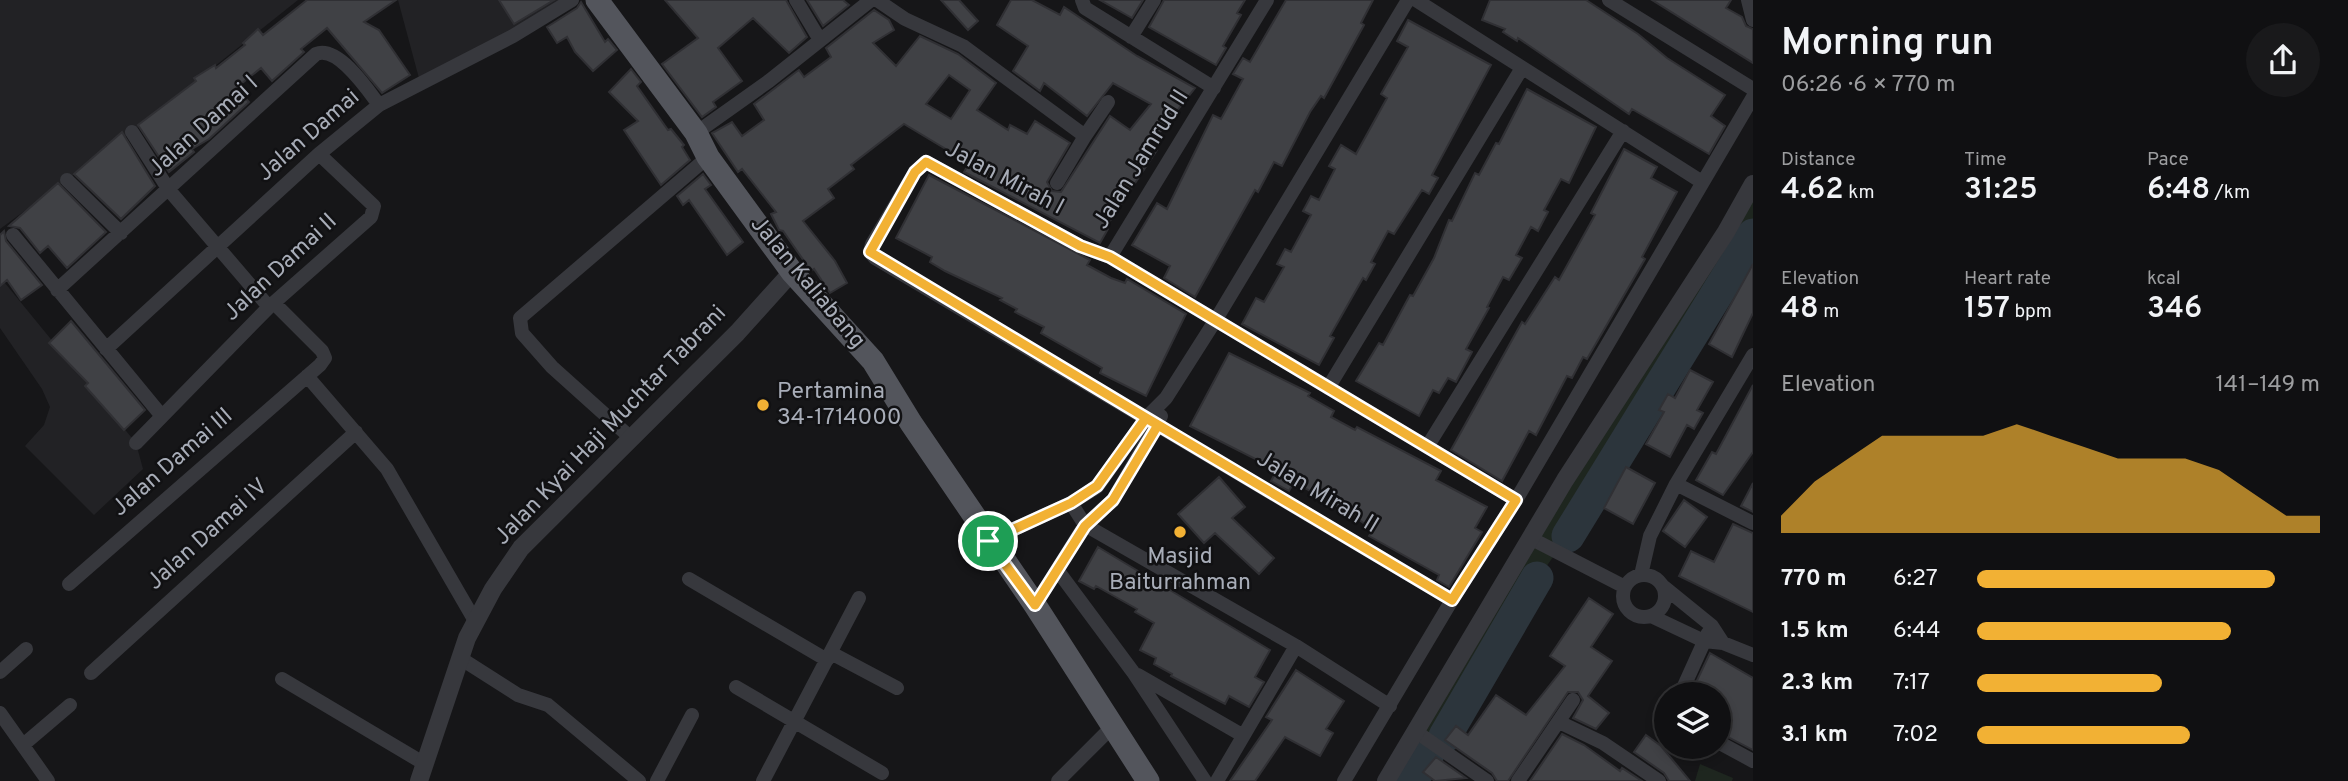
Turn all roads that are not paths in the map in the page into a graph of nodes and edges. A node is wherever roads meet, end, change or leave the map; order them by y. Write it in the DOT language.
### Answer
graph roads {
  1 [pos="572,0"];
  2 [pos="597,0"];
  3 [pos="796,0"];
  4 [pos="871,0"];
  5 [pos="877,0"];
  6 [pos="1082,0"];
  7 [pos="1154,0"];
  8 [pos="1267,0"];
  9 [pos="1408,0"];
  10 [pos="1416,0"];
  11 [pos="1609,0"];
  12 [pos="1748,0"];
  13 [pos="1753,20"];
  14 [pos="1131,37"];
  15 [pos="820,40"];
  16 [pos="1522,68"];
  17 [pos="1213,88"];
  18 [pos="1753,89"];
  19 [pos="1753,97"];
  20 [pos="1108,102"];
  21 [pos="379,105"];
  22 [pos="1623,131"];
  23 [pos="132,132"];
  24 [pos="696,132"];
  25 [pos="1085,136"];
  26 [pos="319,154"];
  27 [pos="708,157"];
  28 [pos="67,180"];
  29 [pos="1702,182"];
  30 [pos="1057,183"];
  31 [pos="1753,184"];
  32 [pos="169,190"];
  33 [pos="121,233"];
  34 [pos="13,235"];
  35 [pos="217,248"];
  36 [pos="1110,257"];
  37 [pos="792,272"];
  38 [pos="57,290"];
  39 [pos="272,305"];
  40 [pos="1215,321"];
  41 [pos="106,349"];
  42 [pos="1753,355"];
  43 [pos="307,376"];
  44 [pos="1328,388"];
  45 [pos="161,415"];
  46 [pos="1152,421"];
  47 [pos="356,432"];
  48 [pos="631,438"];
  49 [pos="136,443"];
  50 [pos="1427,447"];
  51 [pos="1676,484"];
  52 [pos="1516,500"];
  53 [pos="1071,503"];
  54 [pos="1753,523"];
  55 [pos="1085,526"];
  56 [pos="988,541"];
  57 [pos="1539,542"];
  58 [pos="1058,571"];
  59 [pos="1641,575"];
  60 [pos="689,579"];
  61 [pos="69,584"];
  62 [pos="1625,587"];
  63 [pos="1664,587"];
  64 [pos="859,598"];
  65 [pos="1452,600"];
  66 [pos="1035,605"];
  67 [pos="1651,616"];
  68 [pos="475,621"];
  69 [pos="1712,626"];
  70 [pos="1704,641"];
  71 [pos="1723,643"];
  72 [pos="1296,646"];
  73 [pos="26,649"];
  74 [pos="1753,655"];
  75 [pos="829,656"];
  76 [pos="460,658"];
  77 [pos="0,672"];
  78 [pos="1133,672"];
  79 [pos="91,673"];
  80 [pos="282,678"];
  81 [pos="1686,682"];
  82 [pos="736,687"];
  83 [pos="897,688"];
  84 [pos="1573,700"];
  85 [pos="70,705"];
  86 [pos="1390,706"];
  87 [pos="0,713"];
  88 [pos="692,715"];
  89 [pos="794,720"];
  90 [pos="1559,722"];
  91 [pos="1112,727"];
  92 [pos="1418,733"];
  93 [pos="1242,736"];
  94 [pos="23,745"];
  95 [pos="1731,749"];
  96 [pos="1753,761"];
  97 [pos="422,773"];
  98 [pos="882,773"];
  99 [pos="48,781"];
  100 [pos="639,781"];
  101 [pos="657,781"];
  102 [pos="764,781"];
  103 [pos="1058,781"];
  104 [pos="1148,781"];
  105 [pos="1205,781"];
  106 [pos="1217,781"];
  107 [pos="1344,781"];
  108 [pos="1387,781"];
  109 [pos="1487,781"];
  110 [pos="1518,781"];
  111 [pos="1659,781"];
  1 -- 21 [label="street, Jalan Damai"];
  2 -- 24 [label="main road, Jalan Kaliabang"];
  3 -- 15 [label="street"];
  4 -- 15 [label="street"];
  5 -- 25 [label="street"];
  6 -- 14 [label="street"];
  7 -- 14 [label="street"];
  8 -- 17 [label="street, Jalan Jamrud II"];
  9 -- 40 [label="street"];
  10 -- 16 [label="street"];
  11 -- 18 [label="street"];
  12 -- 13 [label="street"];
  14 -- 17 [label="street"];
  15 -- 24 [label="street"];
  16 -- 22 [label="street"];
  16 -- 44 [label="street"];
  17 -- 36 [label="street, Jalan Jamrud II"];
  19 -- 29 [label="street"];
  20 -- 25 [label="street"];
  21 -- 26 [label="street, Jalan Damai"];
  21 -- 32 [label="street, Jalan Damai I"];
  22 -- 29 [label="street"];
  22 -- 50 [label="street"];
  23 -- 32 [label="street"];
  24 -- 27 [label="main road, Jalan Kaliabang"];
  25 -- 30 [label="street"];
  26 -- 35 [label="street, Jalan Damai"];
  26 -- 39 [label="street, Jalan Damai II"];
  27 -- 37 [label="main road, Jalan Kaliabang"];
  27 -- 48 [label="street"];
  28 -- 33 [label="street"];
  29 -- 52 [label="street"];
  31 -- 57 [label="street"];
  32 -- 33 [label="street, Jalan Damai I"];
  32 -- 35 [label="street"];
  33 -- 38 [label="street, Jalan Damai I"];
  34 -- 38 [label="street"];
  35 -- 39 [label="street"];
  35 -- 41 [label="street, Jalan Damai"];
  36 -- 40 [label="street, Jalan Mirah I"];
  36 -- 46 [label="street, Jalan Mirah I"];
  37 -- 48 [label="street, Jalan Kyai Haji Muchtar Tabrani"];
  37 -- 56 [label="main road, Jalan Kaliabang"];
  38 -- 41 [label="street"];
  39 -- 43 [label="street, Jalan Damai III"];
  39 -- 45 [label="street, Jalan Damai II"];
  40 -- 44 [label="street, Jalan Mirah I"];
  40 -- 46 [label="street"];
  41 -- 45 [label="street"];
  42 -- 51 [label="street"];
  43 -- 47 [label="street"];
  43 -- 61 [label="street, Jalan Damai III"];
  44 -- 50 [label="street, Jalan Mirah I"];
  45 -- 49 [label="street, Jalan Damai II"];
  46 -- 53 [label="street"];
  46 -- 55 [label="street"];
  46 -- 65 [label="street, Jalan Mirah II"];
  47 -- 68 [label="street"];
  47 -- 79 [label="street, Jalan Damai IV"];
  48 -- 68 [label="street, Jalan Kyai Haji Muchtar Tabrani"];
  50 -- 52 [label="street, Jalan Mirah I"];
  51 -- 54 [label="street"];
  51 -- 59 [label="street"];
  52 -- 65 [label="street"];
  53 -- 55 [label="street"];
  53 -- 56 [label="street"];
  55 -- 58 [label="street"];
  55 -- 72 [label="street"];
  56 -- 66 [label="main road, Jalan Kaliabang"];
  57 -- 62 [label="street"];
  57 -- 92 [label="street"];
  58 -- 66 [label="street"];
  58 -- 78 [label="street"];
  59 -- 62 [label="street"];
  59 -- 63 [label="street"];
  60 -- 75 [label="street"];
  62 -- 67 [label="street"];
  63 -- 67 [label="street"];
  63 -- 69 [label="street"];
  64 -- 75 [label="street"];
  65 -- 86 [label="street"];
  66 -- 91 [label="main road, Jalan Kaliabang"];
  67 -- 70 [label="street"];
  68 -- 76 [label="street, Jalan Kyai Haji Muchtar Tabrani"];
  69 -- 70 [label="street"];
  69 -- 71 [label="street"];
  70 -- 71 [label="street"];
  70 -- 81 [label="street"];
  71 -- 74 [label="street"];
  72 -- 86 [label="street"];
  72 -- 93 [label="street"];
  73 -- 77 [label="street"];
  75 -- 83 [label="street"];
  75 -- 89 [label="street"];
  76 -- 97 [label="street, Jalan Kyai Haji Muchtar Tabrani"];
  76 -- 100 [label="street"];
  78 -- 93 [label="street"];
  78 -- 105 [label="street"];
  80 -- 97 [label="street"];
  82 -- 89 [label="street"];
  84 -- 90 [label="street"];
  85 -- 94 [label="street"];
  86 -- 107 [label="street"];
  87 -- 94 [label="street"];
  88 -- 101 [label="street"];
  89 -- 98 [label="street"];
  89 -- 102 [label="street"];
  90 -- 110 [label="street"];
  90 -- 111 [label="street"];
  91 -- 103 [label="street"];
  91 -- 104 [label="main road, Jalan Kaliabang"];
  92 -- 108 [label="street"];
  92 -- 109 [label="street"];
  93 -- 106 [label="street"];
  94 -- 99 [label="street"];
  95 -- 96 [label="street"];
}
